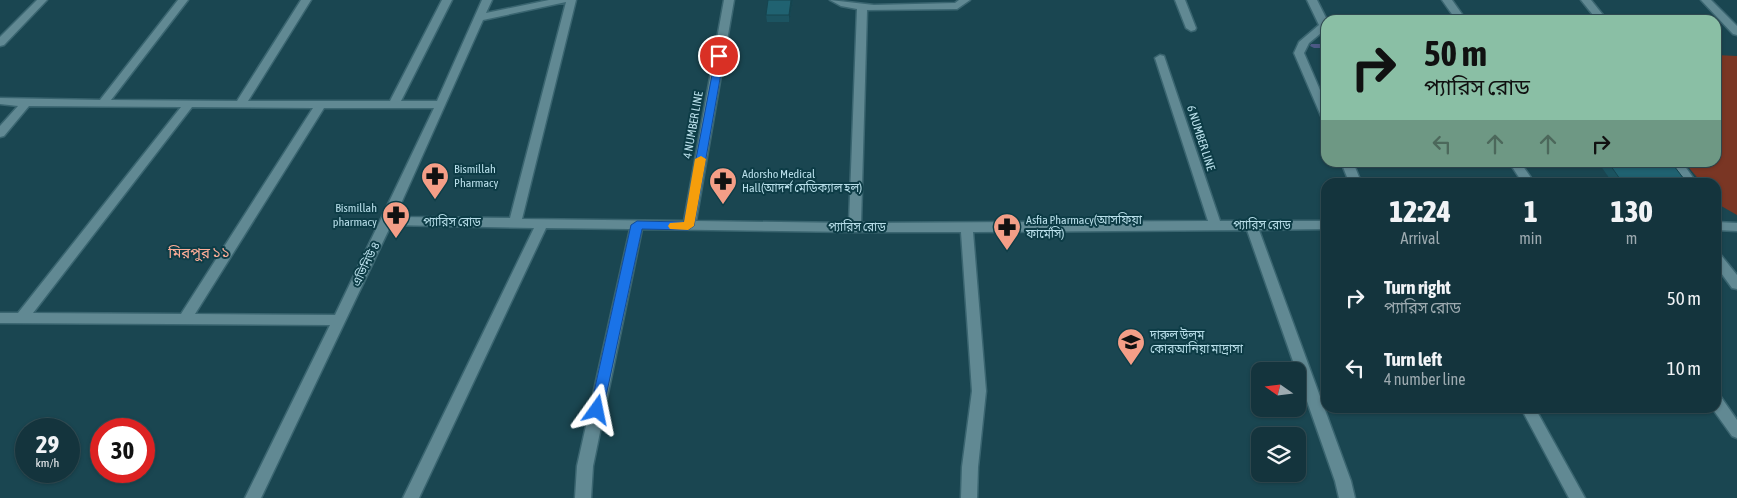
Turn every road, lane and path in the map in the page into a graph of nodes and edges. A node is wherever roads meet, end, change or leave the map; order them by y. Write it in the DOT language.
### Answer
graph roads {
  1 [pos="42,0"];
  2 [pos="183,0"];
  3 [pos="306,0"];
  4 [pos="447,0"];
  5 [pos="487,0"];
  6 [pos="563,0"];
  7 [pos="571,0"];
  8 [pos="729,0"];
  9 [pos="836,0"];
  10 [pos="1180,0"];
  11 [pos="1312,0"];
  12 [pos="1447,0"];
  13 [pos="1586,0"];
  14 [pos="1706,0"];
  15 [pos="963,2"];
  16 [pos="862,7"];
  17 [pos="1458,15"];
  18 [pos="1598,15"];
  19 [pos="1721,15"];
  20 [pos="1721,15"];
  21 [pos="478,18"];
  22 [pos="1321,19"];
  23 [pos="1190,28"];
  24 [pos="1321,28"];
  25 [pos="1737,32"];
  26 [pos="0,43"];
  27 [pos="1160,58"];
  28 [pos="0,101"];
  29 [pos="104,102"];
  30 [pos="26,103"];
  31 [pos="240,103"];
  32 [pos="189,104"];
  33 [pos="321,104"];
  34 [pos="1321,104"];
  35 [pos="394,105"];
  36 [pos="441,105"];
  37 [pos="0,133"];
  38 [pos="1518,167"];
  39 [pos="1679,167"];
  40 [pos="1525,178"];
  41 [pos="1687,178"];
  42 [pos="387,221"];
  43 [pos="515,222"];
  44 [pos="542,222"];
  45 [pos="637,225"];
  46 [pos="1251,225"];
  47 [pos="1321,225"];
  48 [pos="688,226"];
  49 [pos="1216,226"];
  50 [pos="967,227"];
  51 [pos="855,228"];
  52 [pos="1721,263"];
  53 [pos="1737,284"];
  54 [pos="0,318"];
  55 [pos="22,318"];
  56 [pos="185,319"];
  57 [pos="339,320"];
  58 [pos="1721,408"];
  59 [pos="1531,413"];
  60 [pos="1737,432"];
  61 [pos="253,498"];
  62 [pos="411,498"];
  63 [pos="583,498"];
  64 [pos="969,498"];
  65 [pos="1347,498"];
  66 [pos="1577,498"];
  1 -- 26 [label="street"];
  2 -- 29 [label="street"];
  3 -- 31 [label="street"];
  4 -- 35 [label="street"];
  5 -- 21 [label="street, এভিনিউ ৪"];
  6 -- 21 [label="street"];
  7 -- 43 [label="street"];
  8 -- 48 [label="street, 4 NUMBER LINE"];
  9 -- 16 [label="street"];
  10 -- 23 [label="street"];
  11 -- 22 [label="street"];
  12 -- 17 [label="street"];
  13 -- 18 [label="street"];
  14 -- 20 [label="street"];
  15 -- 16 [label="street"];
  16 -- 51 [label="street"];
  19 -- 25 [label="street"];
  21 -- 36 [label="street, এভিনিউ ৪"];
  24 -- 34 [label="street"];
  27 -- 49 [label="street, 6 NUMBER LINE"];
  28 -- 30 [label="street"];
  29 -- 30 [label="street"];
  29 -- 32 [label="street"];
  30 -- 37 [label="street"];
  31 -- 32 [label="street"];
  31 -- 33 [label="street"];
  32 -- 55 [label="street"];
  33 -- 35 [label="street"];
  33 -- 56 [label="street"];
  35 -- 36 [label="street"];
  36 -- 42 [label="street, এভিনিউ ৪"];
  38 -- 40 [label="street"];
  39 -- 41 [label="street"];
  42 -- 43 [label="street, প্যারিস রোড"];
  42 -- 57 [label="street, এভিনিউ ৪"];
  43 -- 44 [label="street, প্যারিস রোড"];
  44 -- 45 [label="street, প্যারিস রোড"];
  44 -- 62 [label="street"];
  45 -- 48 [label="street, প্যারিস রোড"];
  45 -- 63 [label="street"];
  46 -- 47 [label="street, প্যারিস রোড"];
  46 -- 49 [label="street, প্যারিস রোড"];
  46 -- 65 [label="street"];
  48 -- 51 [label="street, প্যারিস রোড"];
  49 -- 50 [label="street, প্যারিস রোড"];
  50 -- 51 [label="street, প্যারিস রোড"];
  50 -- 64 [label="street"];
  52 -- 53 [label="street"];
  54 -- 55 [label="street"];
  55 -- 56 [label="street"];
  56 -- 57 [label="street"];
  57 -- 61 [label="street, এভিনিউ ৪"];
  58 -- 60 [label="street"];
  59 -- 66 [label="street"];
}
